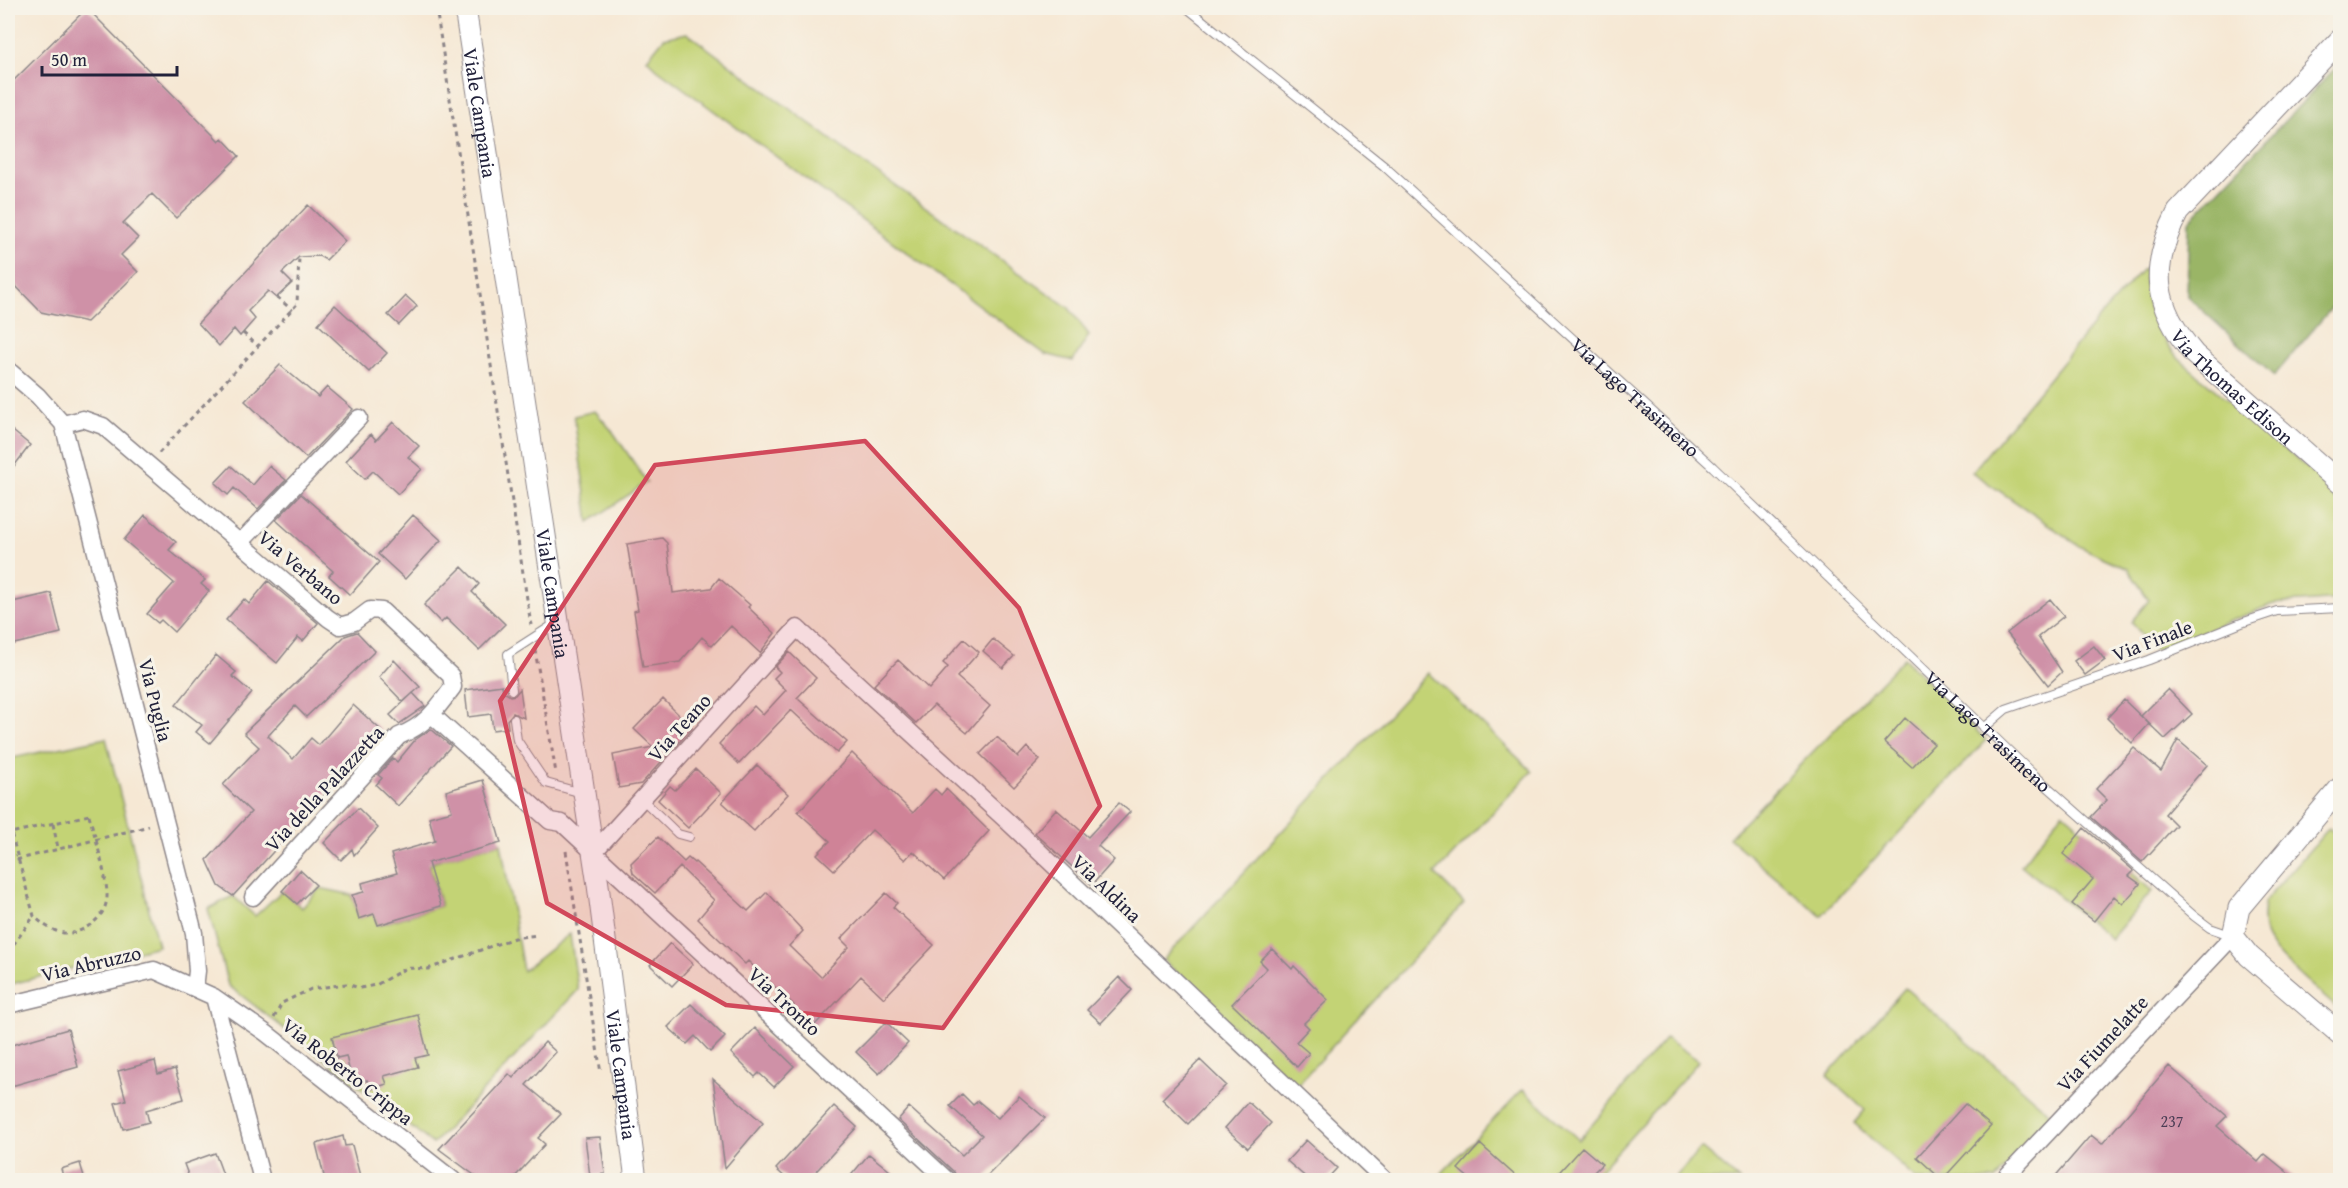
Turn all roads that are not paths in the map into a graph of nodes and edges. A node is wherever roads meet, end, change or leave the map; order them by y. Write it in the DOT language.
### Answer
graph roads {
  1 [pos="465,8"];
  2 [pos="1187,8"];
  3 [pos="2340,40"];
  4 [pos="8,370"];
  5 [pos="358,418"];
  6 [pos="63,424"];
  7 [pos="2340,483"];
  8 [pos="240,543"];
  9 [pos="2340,608"];
  10 [pos="556,622"];
  11 [pos="797,628"];
  12 [pos="512,690"];
  13 [pos="432,715"];
  14 [pos="514,719"];
  15 [pos="1984,728"];
  16 [pos="2340,788"];
  17 [pos="582,793"];
  18 [pos="642,799"];
  19 [pos="689,837"];
  20 [pos="592,854"];
  21 [pos="253,897"];
  22 [pos="2233,936"];
  23 [pos="195,988"];
  24 [pos="214,997"];
  25 [pos="8,1005"];
  26 [pos="2340,1034"];
  27 [pos="262,1180"];
  28 [pos="453,1180"];
  29 [pos="636,1180"];
  30 [pos="947,1180"];
  31 [pos="1385,1180"];
  32 [pos="2003,1180"];
  1 -- 10 [label="street, Viale Campania"];
  2 -- 15 [label="lane, Via Lago Trasimeno"];
  3 -- 7 [label="street, Via Thomas Edison"];
  4 -- 6 [label="street, Via Puglia"];
  5 -- 8 [label="street"];
  6 -- 8 [label="street, Via Verbano"];
  6 -- 23 [label="street, Via Puglia"];
  8 -- 13 [label="street, Via Verbano"];
  9 -- 15 [label="lane, Via Finale"];
  10 -- 12 [label="lane"];
  10 -- 17 [label="street, Viale Campania"];
  11 -- 18 [label="street, Via Teano"];
  11 -- 31 [label="street, Via Aldina"];
  13 -- 20 [label="street"];
  13 -- 21 [label="street, Via della Palazzetta"];
  14 -- 17 [label="lane"];
  15 -- 22 [label="lane, Via Lago Trasimeno"];
  16 -- 22 [label="street"];
  17 -- 20 [label="street, Viale Campania"];
  18 -- 19 [label="lane"];
  18 -- 20 [label="street, Via Teano"];
  20 -- 29 [label="street, Viale Campania"];
  20 -- 30 [label="street, Via Tronto"];
  22 -- 26 [label="street"];
  22 -- 32 [label="street, Via Fiumelatte"];
  23 -- 24 [label="street, Via Abruzzo"];
  23 -- 25 [label="street, Via Abruzzo"];
  24 -- 27 [label="street"];
  24 -- 28 [label="street, Via Roberto Crippa"];
}
